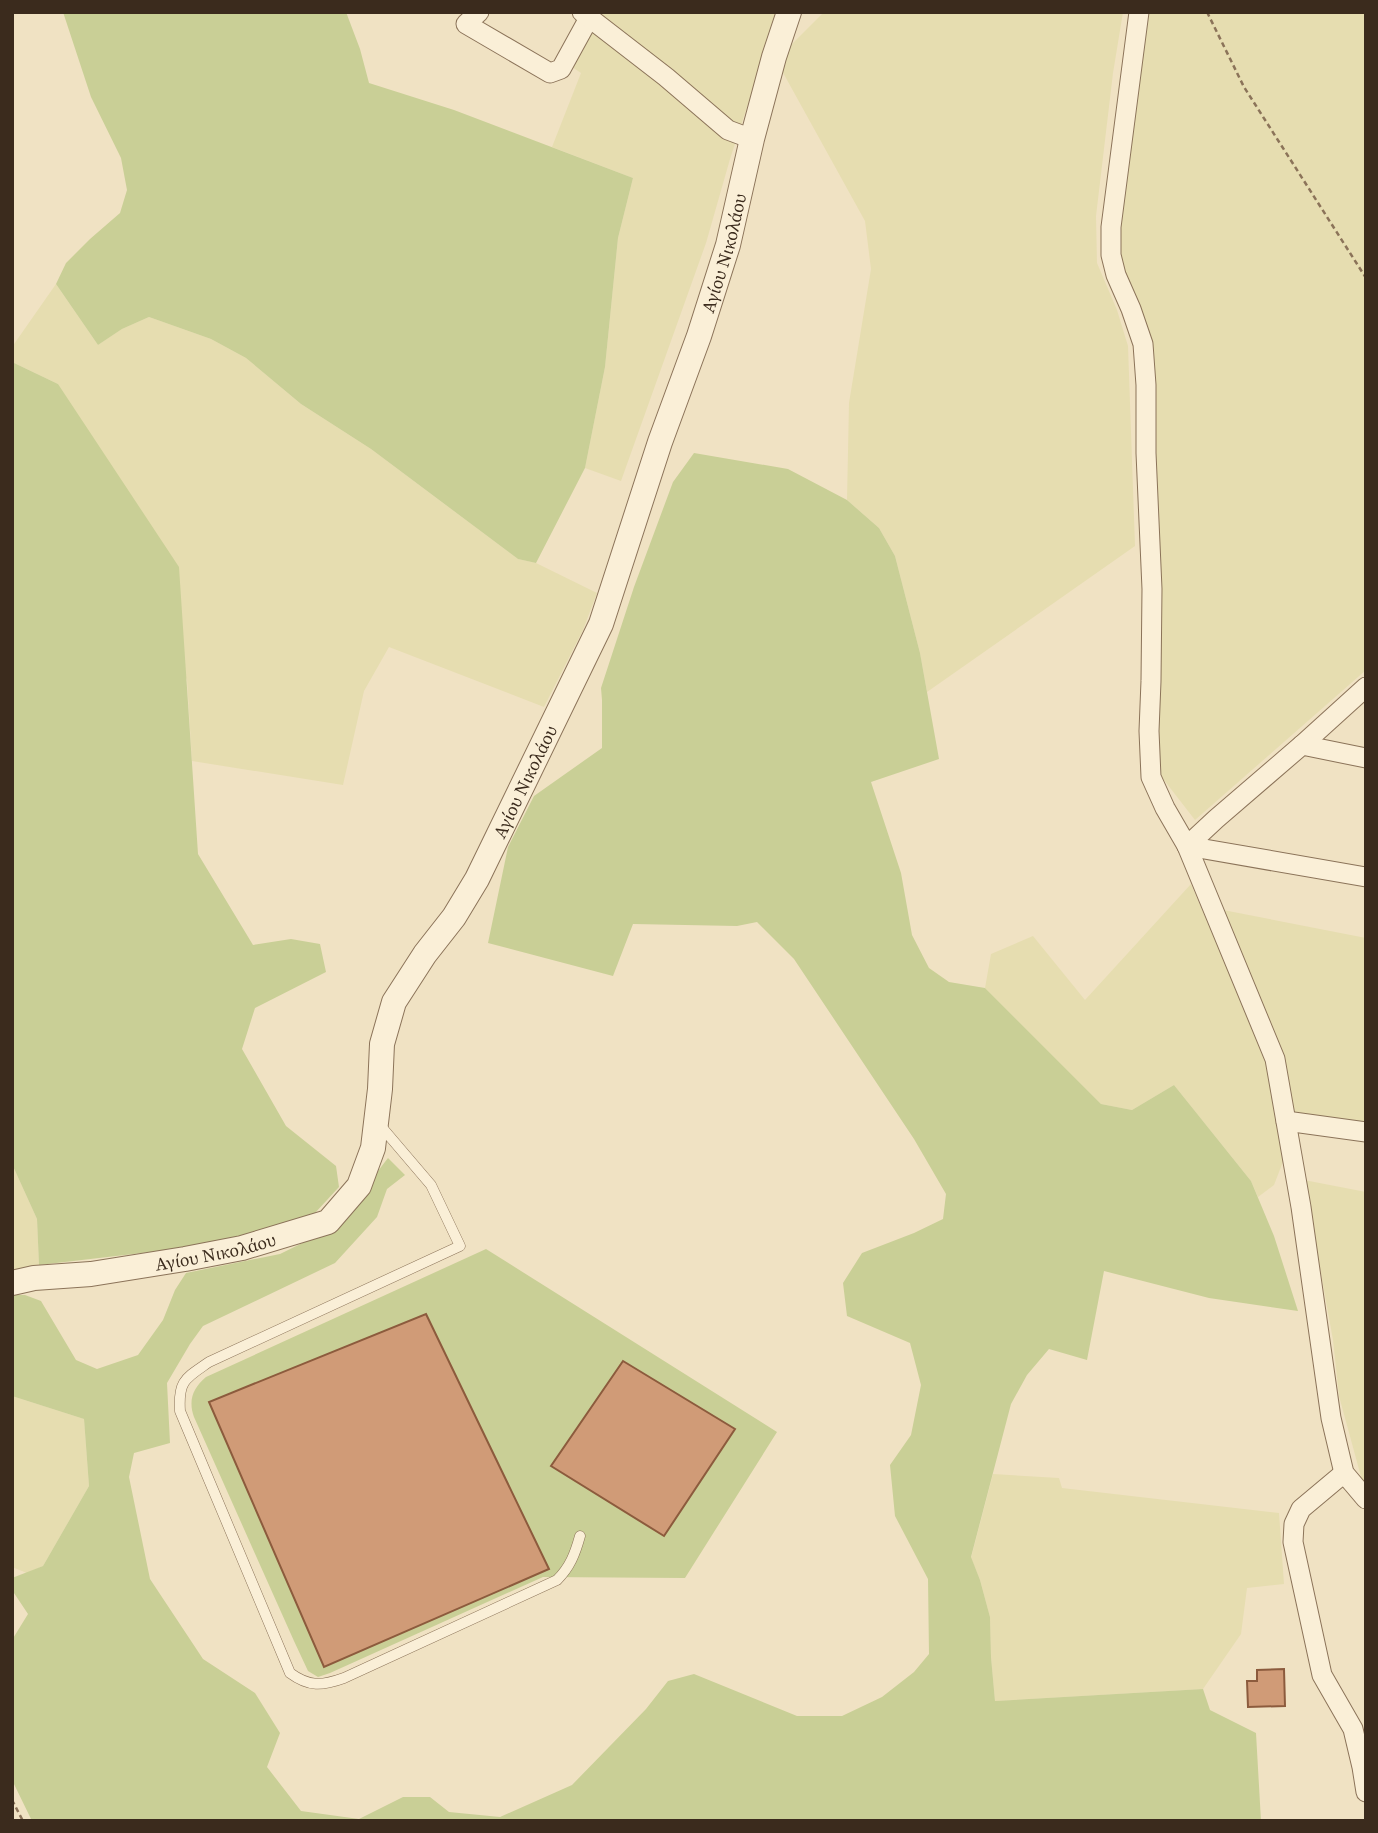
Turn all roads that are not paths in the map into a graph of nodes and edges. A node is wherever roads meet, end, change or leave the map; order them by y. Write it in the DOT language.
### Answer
graph roads {
  1 [pos="479,12"];
  2 [pos="789,12"];
  3 [pos="1139,12"];
  4 [pos="585,15"];
  5 [pos="752,139"];
  6 [pos="1366,687"];
  7 [pos="1302,744"];
  8 [pos="1366,758"];
  9 [pos="1187,846"];
  10 [pos="1366,877"];
  11 [pos="376,1121"];
  12 [pos="1286,1121"];
  13 [pos="1366,1132"];
  14 [pos="12,1283"];
  15 [pos="1344,1473"];
  16 [pos="1366,1499"];
  17 [pos="580,1536"];
  18 [pos="1366,1792"];
  1 -- 4 [label="street"];
  2 -- 5 [label="street, Αγίου Νικολάου"];
  3 -- 9 [label="street"];
  4 -- 5 [label="street"];
  5 -- 11 [label="street, Αγίου Νικολάου"];
  6 -- 7 [label="street"];
  7 -- 8 [label="street"];
  7 -- 9 [label="street"];
  9 -- 10 [label="street"];
  9 -- 12 [label="street"];
  11 -- 14 [label="street, Αγίου Νικολάου"];
  11 -- 17 [label="lane"];
  12 -- 13 [label="street"];
  12 -- 15 [label="street"];
  15 -- 16 [label="street"];
  15 -- 18 [label="street"];
}
